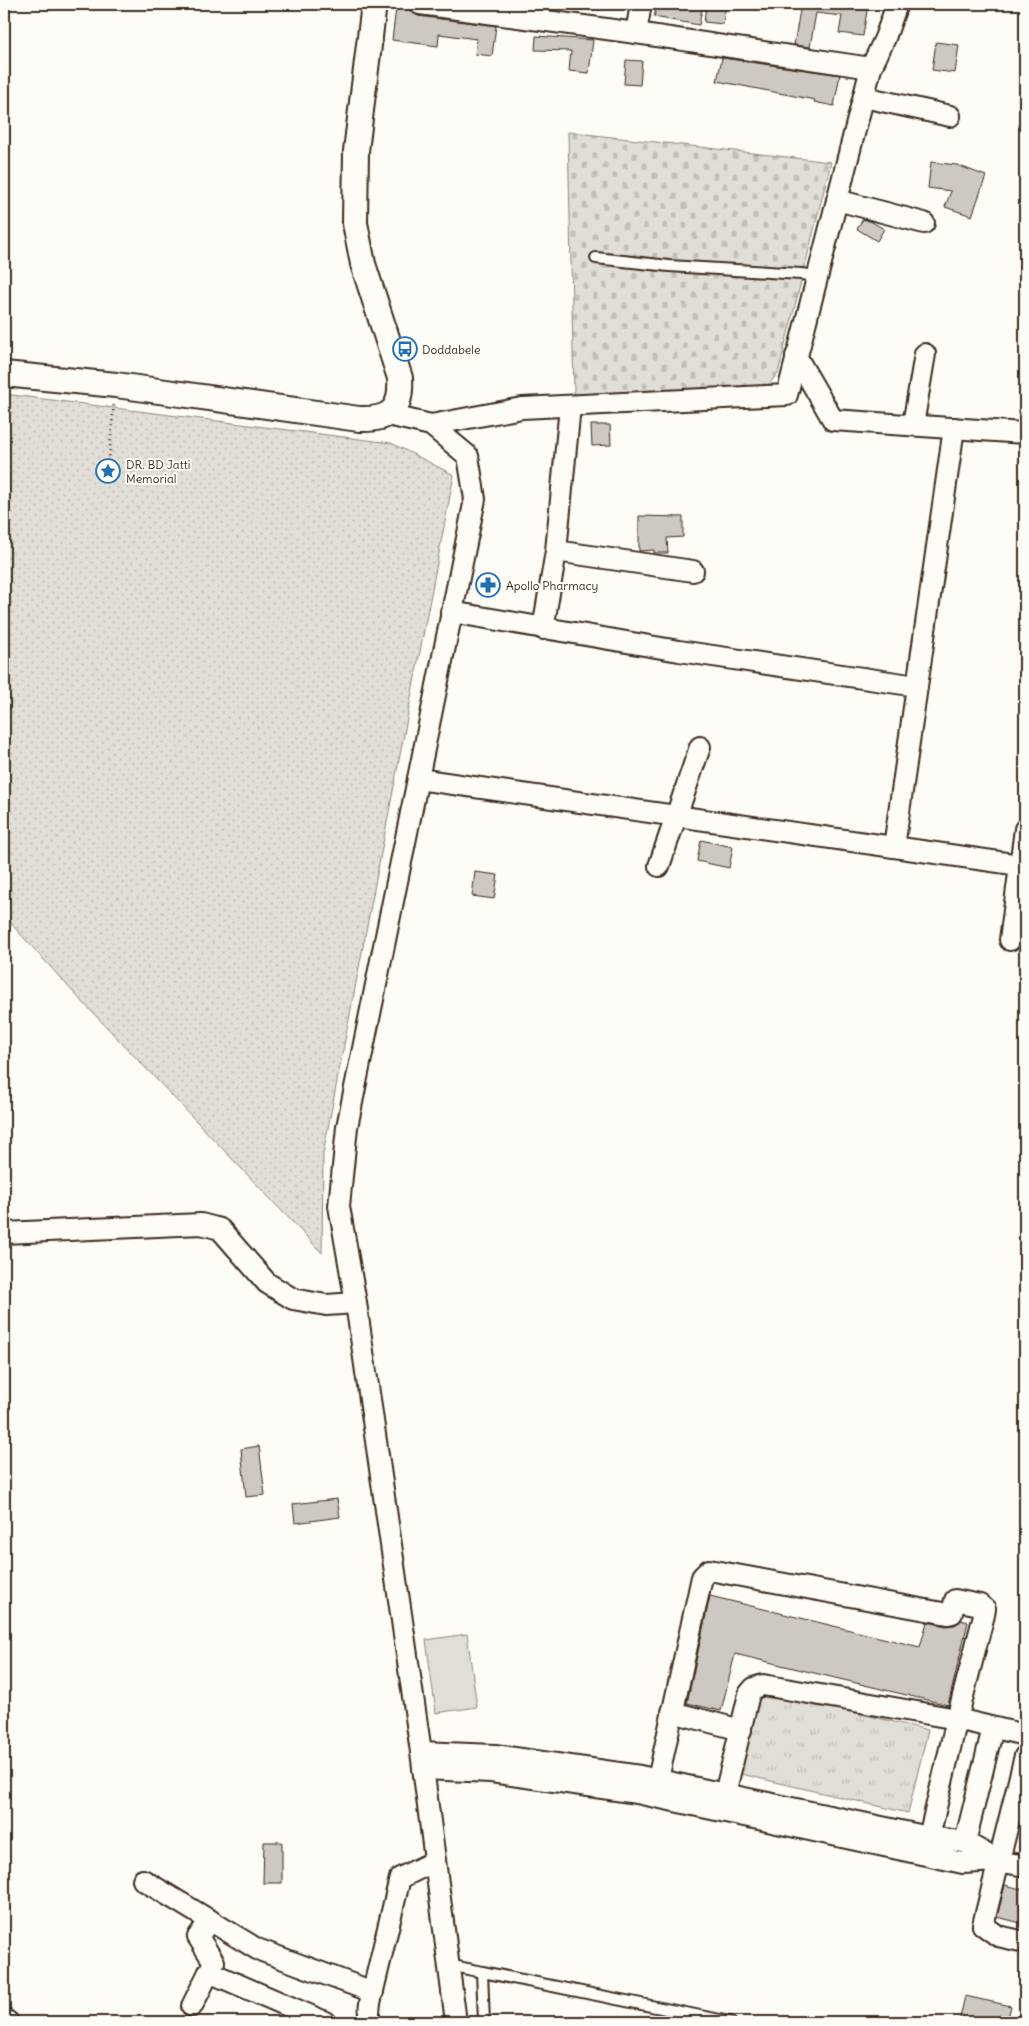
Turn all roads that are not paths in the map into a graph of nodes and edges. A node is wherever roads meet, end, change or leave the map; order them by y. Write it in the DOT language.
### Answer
graph roads {
  1 [pos="374,4"];
  2 [pos="420,4"];
  3 [pos="640,4"];
  4 [pos="897,4"];
  5 [pos="636,33"];
  6 [pos="871,68"];
  7 [pos="864,97"];
  8 [pos="950,116"];
  9 [pos="837,200"];
  10 [pos="924,223"];
  11 [pos="596,258"];
  12 [pos="817,276"];
  13 [pos="925,354"];
  14 [pos="796,356"];
  15 [pos="4,374"];
  16 [pos="570,406"];
  17 [pos="388,415"];
  18 [pos="431,426"];
  19 [pos="913,426"];
  20 [pos="954,428"];
  21 [pos="1025,433"];
  22 [pos="556,552"];
  23 [pos="693,571"];
  24 [pos="451,612"];
  25 [pos="543,629"];
  26 [pos="917,686"];
  27 [pos="700,747"];
  28 [pos="418,779"];
  29 [pos="675,816"];
  30 [pos="1025,829"];
  31 [pos="894,847"];
  32 [pos="1020,865"];
  33 [pos="659,866"];
  34 [pos="1010,940"];
  35 [pos="4,1233"];
  36 [pos="356,1303"];
  37 [pos="672,1712"];
  38 [pos="957,1719"];
  39 [pos="993,1728"];
  40 [pos="741,1730"];
  41 [pos="1025,1735"];
  42 [pos="1025,1756"];
  43 [pos="422,1761"];
  44 [pos="656,1788"];
  45 [pos="725,1794"];
  46 [pos="1019,1806"];
  47 [pos="929,1837"];
  48 [pos="965,1842"];
  49 [pos="435,1861"];
  50 [pos="998,1861"];
  51 [pos="1025,1866"];
  52 [pos="143,1880"];
  53 [pos="210,1920"];
  54 [pos="1025,1942"];
  55 [pos="448,1965"];
  56 [pos="209,1972"];
  57 [pos="482,1972"];
  58 [pos="373,1992"];
  59 [pos="192,2006"];
  60 [pos="4,2020"];
  61 [pos="8,2022"];
  62 [pos="326,2022"];
  63 [pos="368,2022"];
  64 [pos="456,2022"];
  65 [pos="484,2022"];
  66 [pos="730,2022"];
  1 -- 17 [label="street"];
  2 -- 5 [label="street"];
  3 -- 5 [label="street"];
  4 -- 6 [label="street"];
  5 -- 6 [label="street"];
  6 -- 7 [label="street"];
  7 -- 8 [label="street"];
  7 -- 9 [label="street"];
  9 -- 10 [label="street"];
  9 -- 12 [label="street"];
  11 -- 12 [label="lane"];
  12 -- 14 [label="street"];
  13 -- 19 [label="street"];
  14 -- 16 [label="street"];
  14 -- 19 [label="street"];
  15 -- 17 [label="street"];
  16 -- 18 [label="street"];
  16 -- 22 [label="street"];
  17 -- 18 [label="street"];
  18 -- 24 [label="street"];
  19 -- 20 [label="street"];
  20 -- 21 [label="street"];
  20 -- 26 [label="street"];
  22 -- 23 [label="street"];
  22 -- 25 [label="street"];
  24 -- 25 [label="street"];
  24 -- 28 [label="street"];
  25 -- 26 [label="street"];
  26 -- 31 [label="street"];
  27 -- 29 [label="street"];
  28 -- 29 [label="street"];
  28 -- 36 [label="street"];
  29 -- 31 [label="street"];
  29 -- 33 [label="street"];
  30 -- 32 [label="street"];
  31 -- 32 [label="street"];
  32 -- 34 [label="street"];
  35 -- 36 [label="street"];
  36 -- 43 [label="street"];
  37 -- 38 [label="street"];
  37 -- 40 [label="street"];
  37 -- 44 [label="street"];
  38 -- 39 [label="street"];
  38 -- 40 [label="street"];
  38 -- 47 [label="street"];
  39 -- 41 [label="street"];
  39 -- 48 [label="street"];
  40 -- 45 [label="street"];
  42 -- 46 [label="street"];
  43 -- 44 [label="street"];
  43 -- 49 [label="street"];
  44 -- 45 [label="street"];
  44 -- 50 [label="street"];
  45 -- 47 [label="street"];
  46 -- 50 [label="street"];
  47 -- 48 [label="street"];
  48 -- 50 [label="street"];
  49 -- 55 [label="street"];
  49 -- 58 [label="street"];
  50 -- 51 [label="street"];
  50 -- 54 [label="street"];
  52 -- 53 [label="street"];
  53 -- 56 [label="street"];
  53 -- 58 [label="street"];
  55 -- 57 [label="lane"];
  55 -- 64 [label="street"];
  56 -- 59 [label="street"];
  56 -- 62 [label="street"];
  57 -- 65 [label="lane"];
  57 -- 66 [label="lane"];
  58 -- 63 [label="street"];
  60 -- 61 [label="street"];
}
